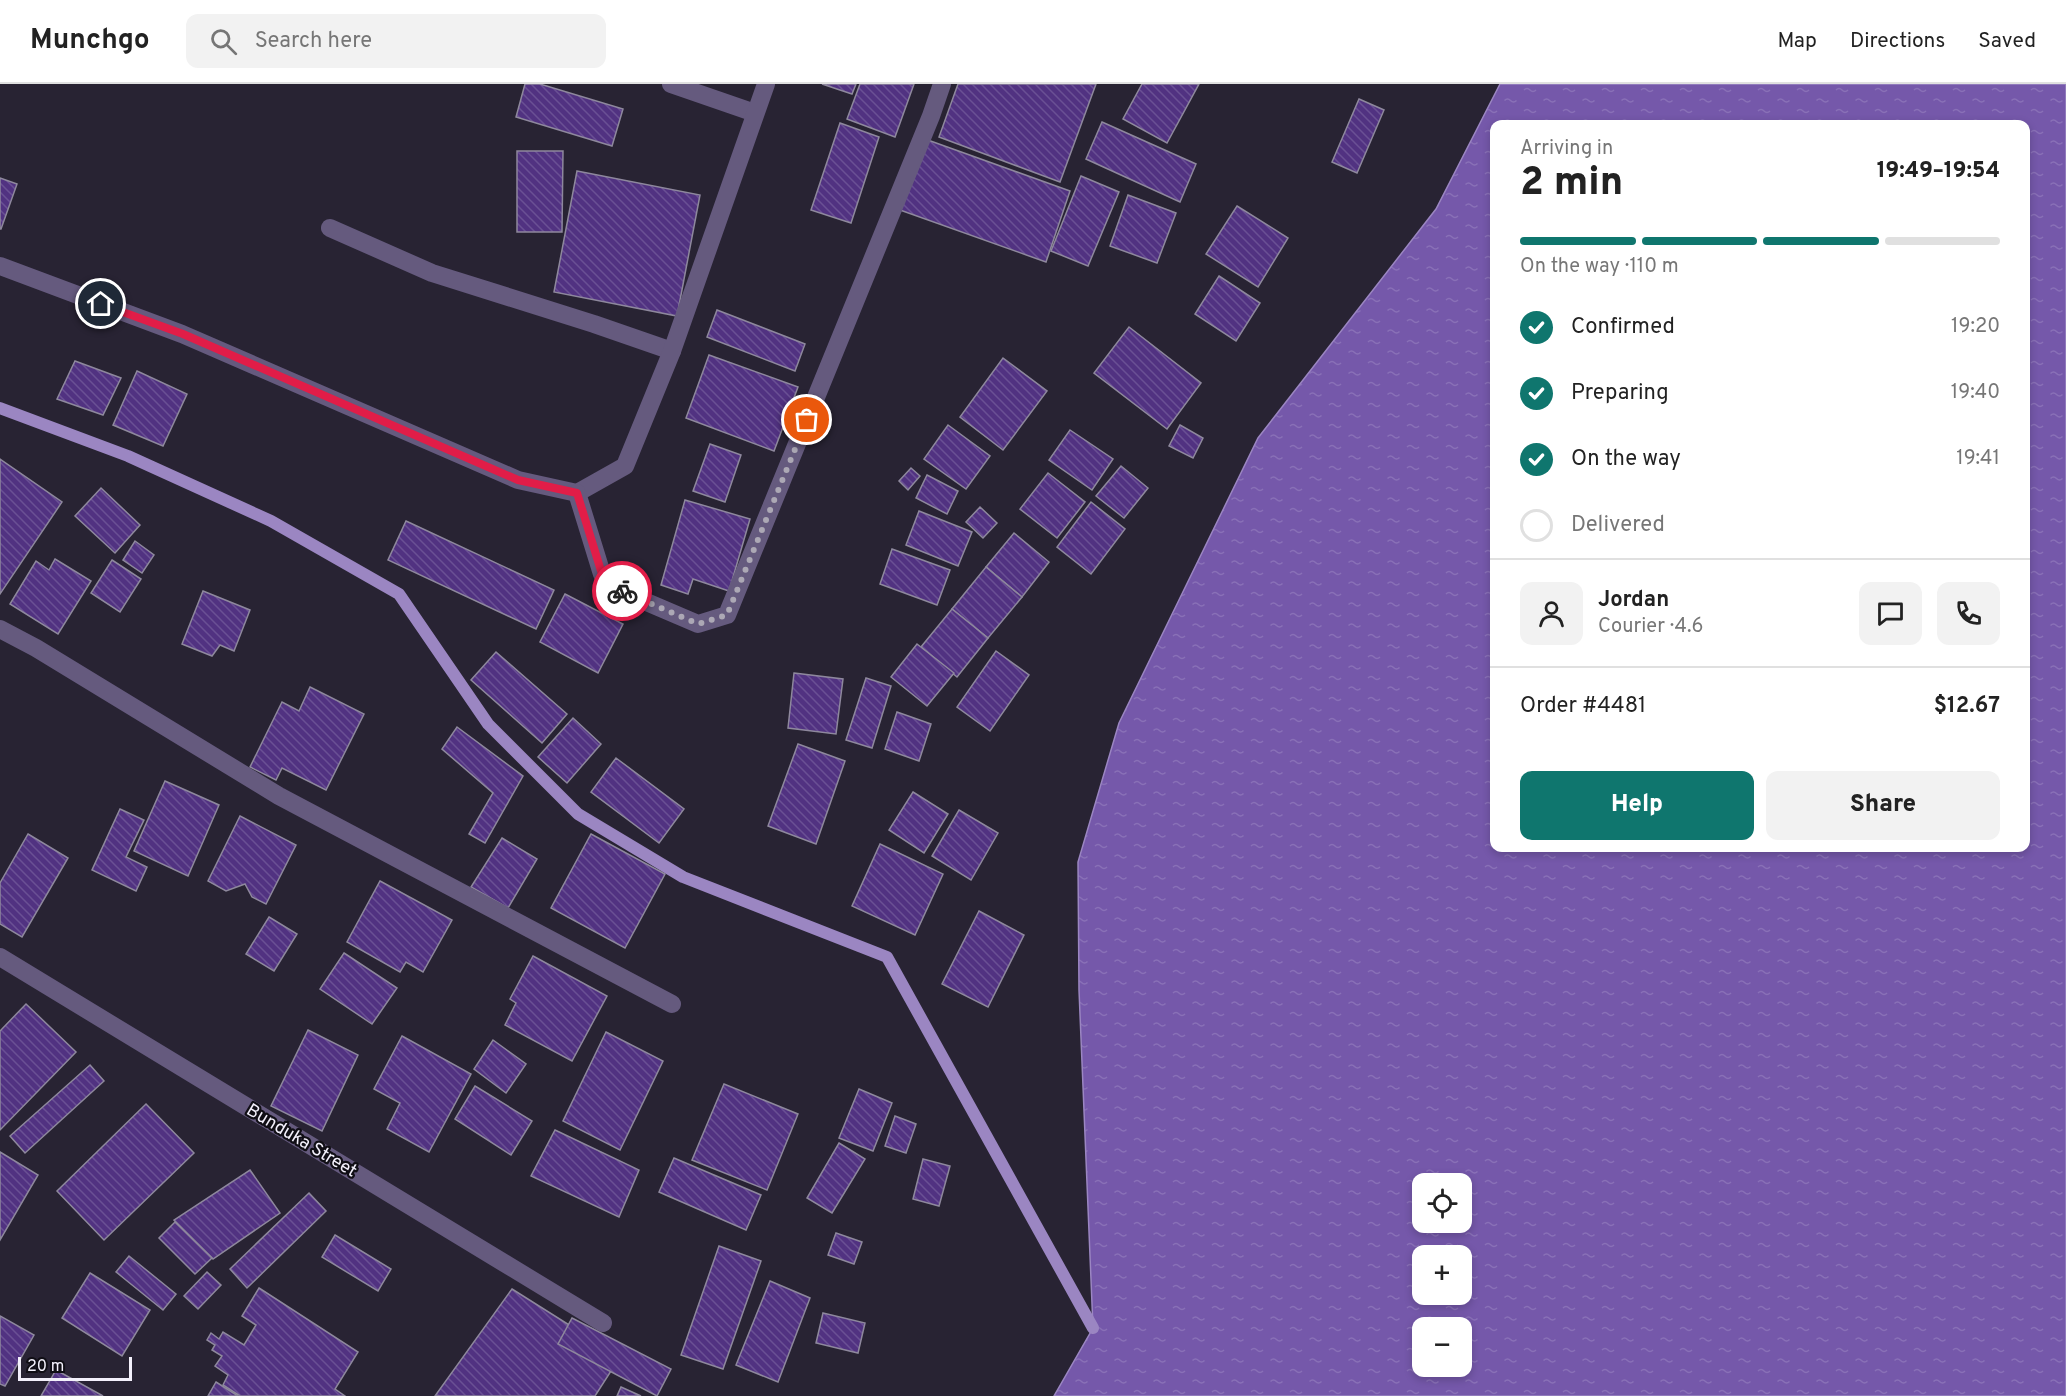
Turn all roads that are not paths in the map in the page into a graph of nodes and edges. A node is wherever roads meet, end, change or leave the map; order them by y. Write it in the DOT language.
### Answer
graph roads {
  1 [pos="671,84"];
  2 [pos="766,84"];
  3 [pos="942,84"];
  4 [pos="755,113"];
  5 [pos="330,228"];
  6 [pos="0,266"];
  7 [pos="672,351"];
  8 [pos="577,493"];
  9 [pos="0,629"];
  10 [pos="0,957"];
  11 [pos="672,1004"];
  12 [pos="603,1323"];
  1 -- 4 [label="street"];
  2 -- 4 [label="street"];
  3 -- 8 [label="street"];
  4 -- 7 [label="street"];
  5 -- 7 [label="street"];
  6 -- 8 [label="street"];
  7 -- 8 [label="street"];
  9 -- 11 [label="street"];
  10 -- 12 [label="street, Bunduka Street"];
}
